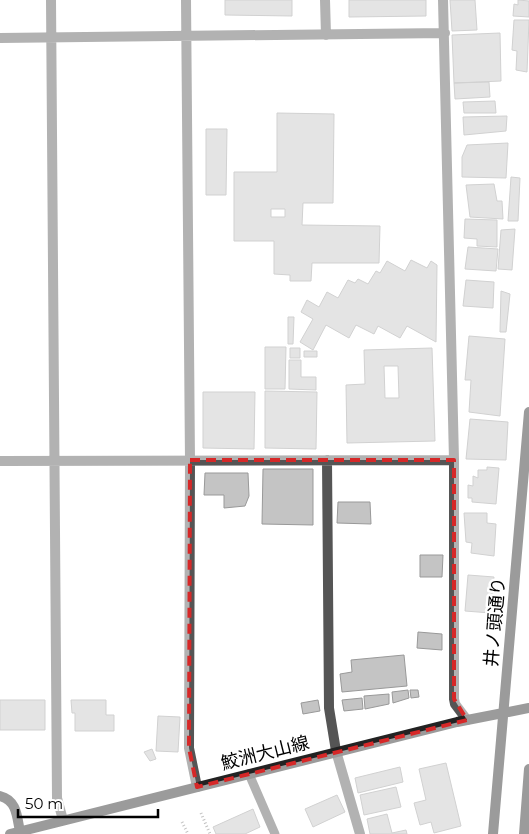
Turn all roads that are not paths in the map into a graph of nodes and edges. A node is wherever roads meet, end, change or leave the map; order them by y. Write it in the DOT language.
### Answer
graph roads {
  1 [pos="51,0"];
  2 [pos="186,0"];
  3 [pos="325,0"];
  4 [pos="443,0"];
  5 [pos="445,33"];
  6 [pos="326,35"];
  7 [pos="187,36"];
  8 [pos="51,37"];
  9 [pos="0,38"];
  10 [pos="529,412"];
  11 [pos="190,460"];
  12 [pos="327,460"];
  13 [pos="454,460"];
  14 [pos="0,461"];
  15 [pos="55,461"];
  16 [pos="529,708"];
  17 [pos="503,712"];
  18 [pos="467,720"];
  19 [pos="336,751"];
  20 [pos="529,768"];
  21 [pos="249,774"];
  22 [pos="197,787"];
  23 [pos="0,796"];
  24 [pos="63,820"];
  25 [pos="15,833"];
  26 [pos="275,834"];
  27 [pos="360,834"];
  28 [pos="493,834"];
  29 [pos="524,834"];
  1 -- 8 [label="street"];
  2 -- 7 [label="street"];
  3 -- 6 [label="street"];
  4 -- 5 [label="street"];
  5 -- 6 [label="street"];
  5 -- 13 [label="street"];
  6 -- 7 [label="street"];
  7 -- 8 [label="street"];
  7 -- 11 [label="street"];
  8 -- 9 [label="street"];
  8 -- 15 [label="street"];
  10 -- 17 [label="main road, 井ノ頭通り"];
  11 -- 12 [label="street"];
  11 -- 15 [label="street"];
  11 -- 22 [label="street"];
  12 -- 13 [label="street"];
  12 -- 19 [label="street"];
  13 -- 18 [label="street"];
  14 -- 15 [label="street"];
  15 -- 24 [label="street"];
  16 -- 17 [label="main road, 鮫洲大山線"];
  17 -- 18 [label="main road, 鮫洲大山線"];
  17 -- 28 [label="main road, 井ノ頭通り"];
  18 -- 19 [label="main road, 鮫洲大山線"];
  19 -- 21 [label="main road, 鮫洲大山線"];
  19 -- 27 [label="street"];
  20 -- 29 [label="main road"];
  21 -- 22 [label="main road, 鮫洲大山線"];
  21 -- 26 [label="lane"];
  22 -- 24 [label="main road, 鮫洲大山線"];
  23 -- 25 [label="main road"];
  24 -- 25 [label="main road, 鮫洲大山線"];
}
